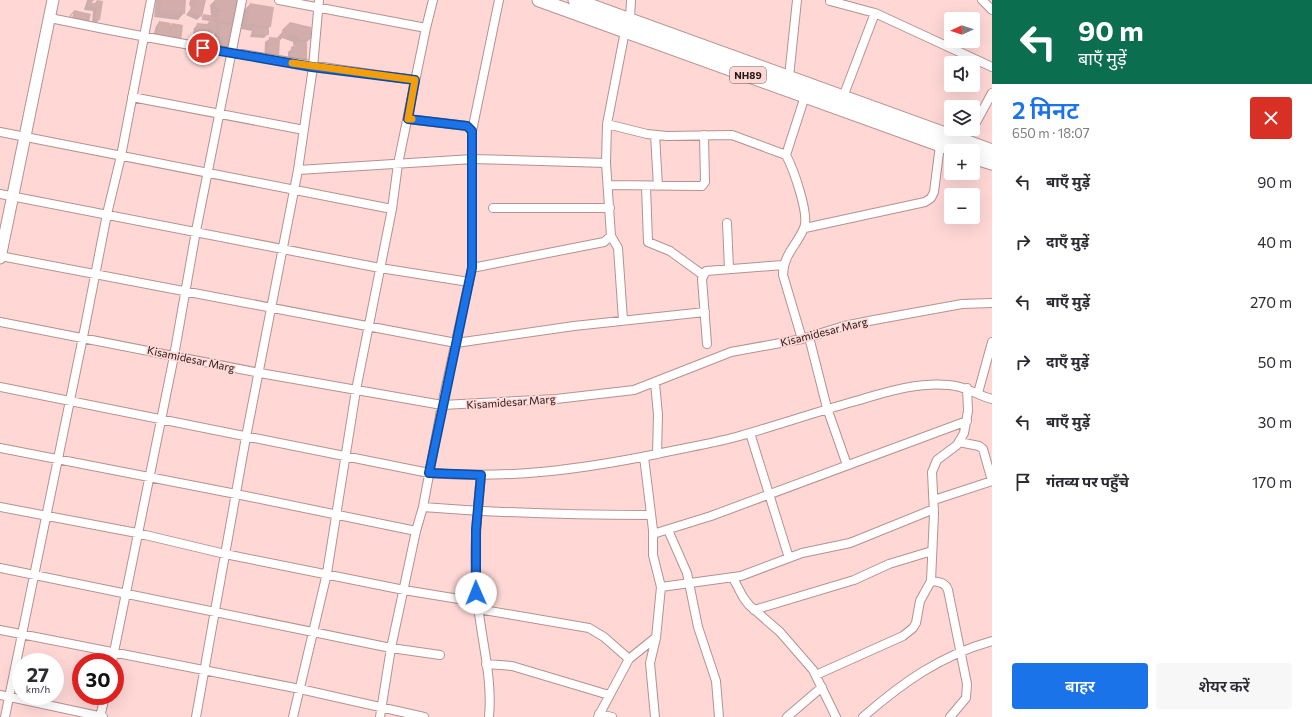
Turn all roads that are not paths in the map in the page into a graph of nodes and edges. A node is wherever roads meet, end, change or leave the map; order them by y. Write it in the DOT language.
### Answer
graph roads {
  1 [pos="53,0"];
  2 [pos="152,0"];
  3 [pos="242,0"];
  4 [pos="279,0"];
  5 [pos="433,0"];
  6 [pos="499,0"];
  7 [pos="538,0"];
  8 [pos="575,0"];
  9 [pos="631,0"];
  10 [pos="797,0"];
  11 [pos="982,0"];
  12 [pos="830,1"];
  13 [pos="319,4"];
  14 [pos="992,10"];
  15 [pos="875,13"];
  16 [pos="50,18"];
  17 [pos="628,25"];
  18 [pos="426,28"];
  19 [pos="144,37"];
  20 [pos="232,53"];
  21 [pos="312,67"];
  22 [pos="992,67"];
  23 [pos="789,77"];
  24 [pos="415,80"];
  25 [pos="992,94"];
  26 [pos="805,96"];
  27 [pos="132,97"];
  28 [pos="842,97"];
  29 [pos="220,114"];
  30 [pos="980,116"];
  31 [pos="408,119"];
  32 [pos="607,124"];
  33 [pos="304,130"];
  34 [pos="472,131"];
  35 [pos="0,132"];
  36 [pos="655,135"];
  37 [pos="704,136"];
  38 [pos="26,138"];
  39 [pos="956,144"];
  40 [pos="940,145"];
  41 [pos="944,145"];
  42 [pos="980,149"];
  43 [pos="992,151"];
  44 [pos="786,155"];
  45 [pos="121,156"];
  46 [pos="473,158"];
  47 [pos="980,159"];
  48 [pos="606,163"];
  49 [pos="992,163"];
  50 [pos="398,164"];
  51 [pos="298,170"];
  52 [pos="209,173"];
  53 [pos="608,185"];
  54 [pos="646,186"];
  55 [pos="658,186"];
  56 [pos="294,190"];
  57 [pos="0,194"];
  58 [pos="13,196"];
  59 [pos="493,208"];
  60 [pos="610,208"];
  61 [pos="392,209"];
  62 [pos="106,214"];
  63 [pos="727,223"];
  64 [pos="805,228"];
  65 [pos="196,231"];
  66 [pos="611,236"];
  67 [pos="283,248"];
  68 [pos="0,256"];
  69 [pos="783,265"];
  70 [pos="380,268"];
  71 [pos="472,268"];
  72 [pos="729,268"];
  73 [pos="95,273"];
  74 [pos="703,275"];
  75 [pos="469,282"];
  76 [pos="184,292"];
  77 [pos="992,304"];
  78 [pos="273,308"];
  79 [pos="705,312"];
  80 [pos="623,320"];
  81 [pos="0,322"];
  82 [pos="369,328"];
  83 [pos="83,338"];
  84 [pos="806,338"];
  85 [pos="992,342"];
  86 [pos="456,343"];
  87 [pos="707,344"];
  88 [pos="174,356"];
  89 [pos="260,373"];
  90 [pos="655,383"];
  91 [pos="0,387"];
  92 [pos="967,388"];
  93 [pos="356,390"];
  94 [pos="978,393"];
  95 [pos="992,399"];
  96 [pos="70,402"];
  97 [pos="442,406"];
  98 [pos="827,408"];
  99 [pos="160,420"];
  100 [pos="967,421"];
  101 [pos="750,433"];
  102 [pos="246,437"];
  103 [pos="959,442"];
  104 [pos="0,448"];
  105 [pos="657,454"];
  106 [pos="345,456"];
  107 [pos="644,457"];
  108 [pos="58,458"];
  109 [pos="848,465"];
  110 [pos="429,473"];
  111 [pos="481,475"];
  112 [pos="148,478"];
  113 [pos="992,481"];
  114 [pos="236,494"];
  115 [pos="768,495"];
  116 [pos="934,500"];
  117 [pos="0,507"];
  118 [pos="424,507"];
  119 [pos="934,509"];
  120 [pos="477,512"];
  121 [pos="651,515"];
  122 [pos="46,516"];
  123 [pos="336,516"];
  124 [pos="668,530"];
  125 [pos="416,531"];
  126 [pos="137,532"];
  127 [pos="653,534"];
  128 [pos="932,551"];
  129 [pos="225,554"];
  130 [pos="788,558"];
  131 [pos="0,568"];
  132 [pos="327,573"];
  133 [pos="34,574"];
  134 [pos="733,578"];
  135 [pos="931,581"];
  136 [pos="689,582"];
  137 [pos="661,587"];
  138 [pos="404,590"];
  139 [pos="125,592"];
  140 [pos="478,605"];
  141 [pos="754,610"];
  142 [pos="215,612"];
  143 [pos="0,630"];
  144 [pos="312,632"];
  145 [pos="21,634"];
  146 [pos="656,638"];
  147 [pos="992,641"];
  148 [pos="390,648"];
  149 [pos="961,652"];
  150 [pos="113,653"];
  151 [pos="124,655"];
  152 [pos="440,655"];
  153 [pos="629,659"];
  154 [pos="486,664"];
  155 [pos="205,670"];
  156 [pos="816,675"];
  157 [pos="822,687"];
  158 [pos="300,689"];
  159 [pos="0,694"];
  160 [pos="609,695"];
  161 [pos="9,696"];
  162 [pos="103,705"];
  163 [pos="382,706"];
  164 [pos="599,716"];
  165 [pos="5,717"];
  166 [pos="101,717"];
  167 [pos="196,717"];
  168 [pos="293,717"];
  169 [pos="380,717"];
  170 [pos="424,717"];
  171 [pos="489,717"];
  172 [pos="612,717"];
  173 [pos="655,717"];
  174 [pos="719,717"];
  175 [pos="787,717"];
  176 [pos="836,717"];
  177 [pos="863,717"];
  178 [pos="950,717"];
  1 -- 16 [label="street"];
  2 -- 19 [label="street"];
  3 -- 20 [label="street"];
  4 -- 13 [label="street"];
  5 -- 18 [label="street"];
  6 -- 34 [label="street"];
  7 -- 17 [label="main road, NH89"];
  8 -- 17 [label="main road, NH89"];
  9 -- 17 [label="street"];
  10 -- 23 [label="street"];
  11 -- 14 [label="street"];
  12 -- 15 [label="street"];
  13 -- 18 [label="street"];
  13 -- 21 [label="street"];
  15 -- 22 [label="street"];
  15 -- 28 [label="street"];
  16 -- 19 [label="street"];
  16 -- 38 [label="street"];
  17 -- 23 [label="main road, NH89"];
  17 -- 26 [label="main road, NH89"];
  17 -- 32 [label="street"];
  18 -- 24 [label="street"];
  19 -- 20 [label="street"];
  19 -- 27 [label="street"];
  20 -- 21 [label="street"];
  20 -- 29 [label="street"];
  21 -- 24 [label="street"];
  21 -- 33 [label="street"];
  23 -- 28 [label="main road, NH89"];
  24 -- 31 [label="street"];
  25 -- 30 [label="street"];
  26 -- 40 [label="main road, NH89"];
  26 -- 44 [label="street"];
  27 -- 29 [label="street"];
  27 -- 45 [label="street"];
  28 -- 39 [label="main road, NH89"];
  29 -- 33 [label="street"];
  29 -- 52 [label="street"];
  31 -- 34 [label="street"];
  31 -- 50 [label="street"];
  32 -- 36 [label="street"];
  32 -- 48 [label="street"];
  33 -- 51 [label="street"];
  34 -- 46 [label="street"];
  35 -- 38 [label="street"];
  36 -- 37 [label="street"];
  36 -- 55 [label="street"];
  37 -- 44 [label="street"];
  37 -- 55 [label="street"];
  38 -- 45 [label="street"];
  38 -- 58 [label="street"];
  40 -- 41 [label="main road, NH89"];
  40 -- 64 [label="street"];
  42 -- 43 [label="main road, NH89"];
  44 -- 64 [label="street"];
  45 -- 52 [label="street"];
  45 -- 62 [label="street"];
  46 -- 48 [label="street"];
  46 -- 50 [label="street"];
  46 -- 71 [label="street"];
  47 -- 49 [label="main road"];
  48 -- 53 [label="street"];
  50 -- 51 [label="street"];
  50 -- 61 [label="street"];
  51 -- 56 [label="street"];
  52 -- 56 [label="street"];
  52 -- 65 [label="street"];
  53 -- 54 [label="street"];
  53 -- 60 [label="street"];
  54 -- 55 [label="street"];
  54 -- 74 [label="street"];
  56 -- 61 [label="street"];
  56 -- 67 [label="street"];
  57 -- 58 [label="street"];
  58 -- 62 [label="street"];
  58 -- 68 [label="street"];
  59 -- 60 [label="street"];
  60 -- 66 [label="street"];
  61 -- 70 [label="street"];
  62 -- 65 [label="street"];
  62 -- 73 [label="street"];
  63 -- 72 [label="street"];
  64 -- 69 [label="street"];
  65 -- 67 [label="street"];
  65 -- 76 [label="street"];
  66 -- 71 [label="street"];
  66 -- 80 [label="street"];
  67 -- 70 [label="street"];
  67 -- 78 [label="street"];
  68 -- 73 [label="street"];
  69 -- 72 [label="street"];
  69 -- 84 [label="street"];
  70 -- 75 [label="street"];
  70 -- 82 [label="street"];
  71 -- 75 [label="street"];
  72 -- 74 [label="street"];
  73 -- 76 [label="street"];
  73 -- 83 [label="street"];
  74 -- 79 [label="street"];
  75 -- 86 [label="street"];
  76 -- 78 [label="street"];
  76 -- 88 [label="street"];
  77 -- 84 [label="street, Kisamidesar Marg"];
  78 -- 82 [label="street"];
  78 -- 89 [label="street"];
  79 -- 80 [label="street"];
  79 -- 87 [label="street"];
  80 -- 86 [label="street"];
  81 -- 83 [label="street, Kisamidesar Marg"];
  82 -- 86 [label="street"];
  82 -- 93 [label="street"];
  83 -- 88 [label="street, Kisamidesar Marg"];
  83 -- 96 [label="street"];
  84 -- 90 [label="street, Kisamidesar Marg"];
  84 -- 98 [label="street"];
  85 -- 94 [label="street"];
  86 -- 97 [label="street"];
  88 -- 89 [label="street, Kisamidesar Marg"];
  88 -- 99 [label="street"];
  89 -- 93 [label="street, Kisamidesar Marg"];
  89 -- 102 [label="street"];
  90 -- 97 [label="street, Kisamidesar Marg"];
  90 -- 105 [label="street"];
  91 -- 96 [label="street"];
  92 -- 94 [label="street"];
  92 -- 98 [label="street"];
  92 -- 100 [label="street"];
  93 -- 97 [label="street, Kisamidesar Marg"];
  93 -- 106 [label="street"];
  94 -- 95 [label="street"];
  96 -- 99 [label="street"];
  96 -- 108 [label="street"];
  97 -- 110 [label="street"];
  98 -- 101 [label="street"];
  98 -- 109 [label="street"];
  99 -- 102 [label="street"];
  99 -- 112 [label="street"];
  100 -- 103 [label="street"];
  100 -- 109 [label="street"];
  101 -- 105 [label="street"];
  101 -- 115 [label="street"];
  102 -- 106 [label="street"];
  102 -- 114 [label="street"];
  103 -- 113 [label="street"];
  103 -- 116 [label="street"];
  104 -- 108 [label="street"];
  105 -- 107 [label="street"];
  106 -- 110 [label="street"];
  106 -- 123 [label="street"];
  107 -- 111 [label="street"];
  107 -- 121 [label="street"];
  108 -- 112 [label="street"];
  108 -- 122 [label="street"];
  109 -- 115 [label="street"];
  110 -- 111 [label="street"];
  110 -- 118 [label="street"];
  111 -- 120 [label="street"];
  112 -- 114 [label="street"];
  112 -- 126 [label="street"];
  113 -- 116 [label="street"];
  114 -- 123 [label="street"];
  114 -- 129 [label="street"];
  115 -- 124 [label="street"];
  115 -- 130 [label="street"];
  116 -- 119 [label="street"];
  117 -- 122 [label="street"];
  118 -- 120 [label="street"];
  118 -- 125 [label="street"];
  119 -- 128 [label="street"];
  119 -- 130 [label="street"];
  120 -- 121 [label="street"];
  120 -- 140 [label="street"];
  121 -- 127 [label="street"];
  122 -- 126 [label="street"];
  122 -- 133 [label="street"];
  123 -- 125 [label="street"];
  123 -- 132 [label="street"];
  124 -- 127 [label="street"];
  124 -- 136 [label="street"];
  125 -- 138 [label="street"];
  126 -- 129 [label="street"];
  126 -- 139 [label="street"];
  127 -- 137 [label="street"];
  128 -- 135 [label="street"];
  128 -- 141 [label="street"];
  129 -- 132 [label="street"];
  129 -- 142 [label="street"];
  130 -- 134 [label="street"];
  131 -- 133 [label="street"];
  132 -- 138 [label="street"];
  132 -- 144 [label="street"];
  133 -- 139 [label="street"];
  133 -- 145 [label="street"];
  134 -- 136 [label="street"];
  134 -- 141 [label="street"];
  135 -- 149 [label="street"];
  135 -- 156 [label="street"];
  136 -- 137 [label="street"];
  136 -- 174 [label="street"];
  137 -- 146 [label="street"];
  138 -- 140 [label="street"];
  138 -- 148 [label="street"];
  139 -- 142 [label="street"];
  139 -- 150 [label="street"];
  140 -- 153 [label="street"];
  140 -- 154 [label="street"];
  141 -- 156 [label="street"];
  142 -- 144 [label="street"];
  142 -- 155 [label="street"];
  143 -- 145 [label="street"];
  144 -- 148 [label="street"];
  144 -- 158 [label="street"];
  145 -- 150 [label="street"];
  145 -- 161 [label="street"];
  146 -- 153 [label="street"];
  146 -- 173 [label="street"];
  147 -- 149 [label="street"];
  148 -- 152 [label="street"];
  148 -- 163 [label="street"];
  149 -- 177 [label="street"];
  149 -- 178 [label="street"];
  151 -- 155 [label="street"];
  153 -- 160 [label="street"];
  154 -- 160 [label="street"];
  154 -- 171 [label="street"];
  155 -- 158 [label="street"];
  155 -- 167 [label="street"];
  156 -- 157 [label="street"];
  157 -- 175 [label="street"];
  157 -- 176 [label="street"];
  158 -- 163 [label="street"];
  158 -- 168 [label="street"];
  159 -- 161 [label="street"];
  160 -- 164 [label="street"];
  161 -- 165 [label="street"];
  161 -- 166 [label="street"];
  162 -- 166 [label="street"];
  163 -- 169 [label="street"];
  163 -- 170 [label="street"];
  164 -- 172 [label="street"];
}
